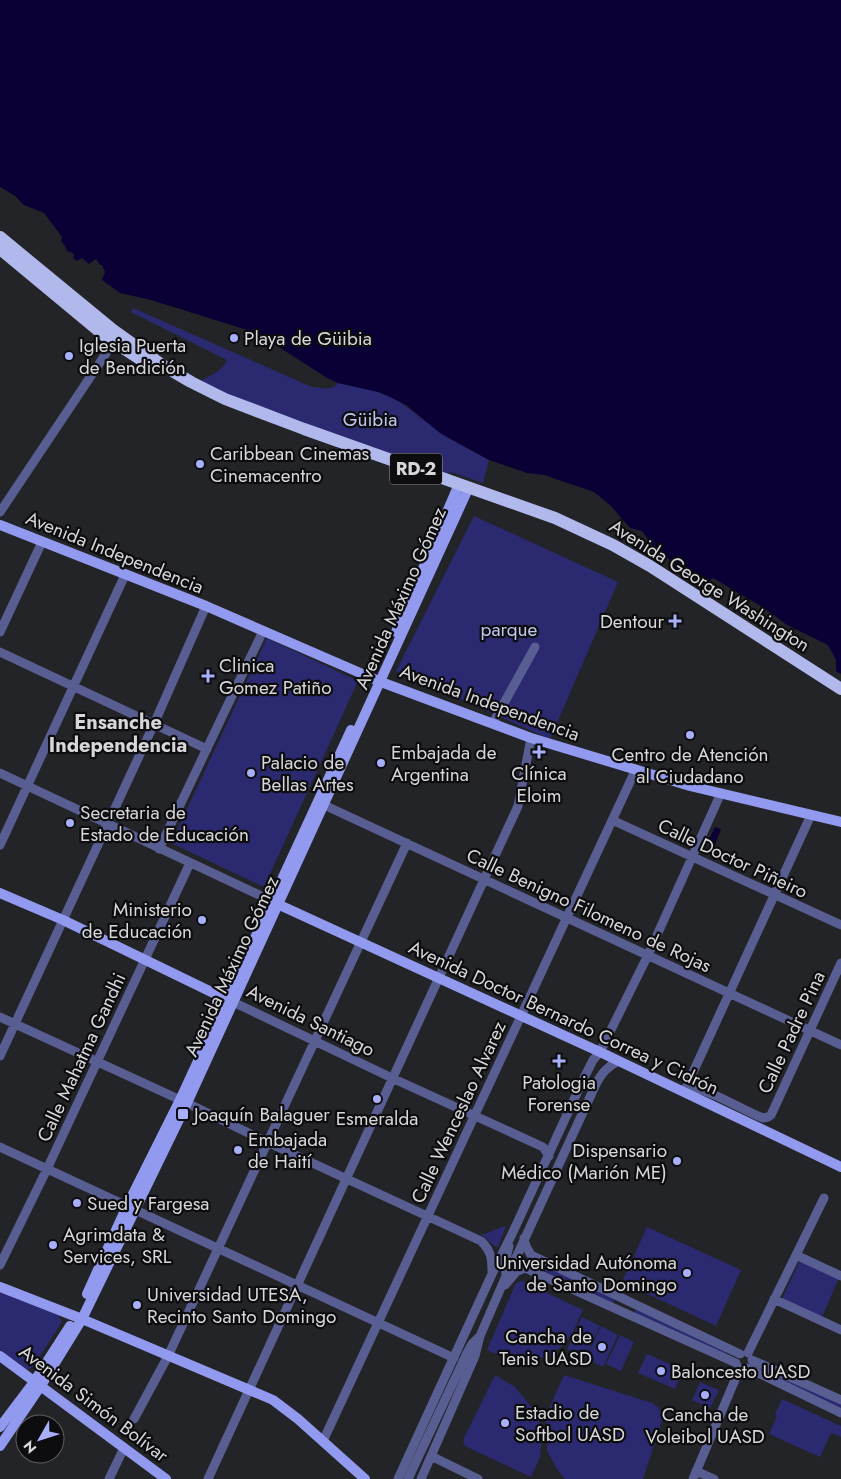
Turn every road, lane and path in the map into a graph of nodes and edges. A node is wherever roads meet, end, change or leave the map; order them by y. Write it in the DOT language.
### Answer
graph roads {
  1 [pos="0,237"];
  2 [pos="0,250"];
  3 [pos="116,339"];
  4 [pos="463,488"];
  5 [pos="0,512"];
  6 [pos="0,525"];
  7 [pos="42,542"];
  8 [pos="125,576"];
  9 [pos="206,606"];
  10 [pos="263,631"];
  11 [pos="0,632"];
  12 [pos="535,647"];
  13 [pos="0,652"];
  14 [pos="378,680"];
  15 [pos="73,686"];
  16 [pos="841,689"];
  17 [pos="841,696"];
  18 [pos="493,723"];
  19 [pos="154,724"];
  20 [pos="531,738"];
  21 [pos="207,749"];
  22 [pos="636,769"];
  23 [pos="0,774"];
  24 [pos="27,786"];
  25 [pos="721,793"];
  26 [pos="324,805"];
  27 [pos="811,815"];
  28 [pos="612,820"];
  29 [pos="841,822"];
  30 [pos="108,824"];
  31 [pos="407,843"];
  32 [pos="0,845"];
  33 [pos="159,848"];
  34 [pos="693,857"];
  35 [pos="190,863"];
  36 [pos="484,879"];
  37 [pos="0,893"];
  38 [pos="774,894"];
  39 [pos="275,903"];
  40 [pos="567,918"];
  41 [pos="63,920"];
  42 [pos="841,925"];
  43 [pos="361,942"];
  44 [pos="648,955"];
  45 [pos="144,959"];
  46 [pos="841,963"];
  47 [pos="439,978"];
  48 [pos="729,993"];
  49 [pos="230,1000"];
  50 [pos="521,1016"];
  51 [pos="0,1017"];
  52 [pos="15,1024"];
  53 [pos="810,1030"];
  54 [pos="314,1041"];
  55 [pos="841,1045"];
  56 [pos="600,1052"];
  57 [pos="0,1056"];
  58 [pos="618,1061"];
  59 [pos="97,1062"];
  60 [pos="392,1078"];
  61 [pos="685,1092"];
  62 [pos="184,1101"];
  63 [pos="474,1115"];
  64 [pos="267,1142"];
  65 [pos="0,1147"];
  66 [pos="549,1156"];
  67 [pos="841,1167"];
  68 [pos="47,1169"];
  69 [pos="347,1178"];
  70 [pos="824,1198"];
  71 [pos="131,1208"];
  72 [pos="427,1216"];
  73 [pos="512,1234"];
  74 [pos="524,1238"];
  75 [pos="218,1248"];
  76 [pos="531,1254"];
  77 [pos="796,1255"];
  78 [pos="0,1265"];
  79 [pos="526,1268"];
  80 [pos="492,1274"];
  81 [pos="506,1276"];
  82 [pos="841,1276"];
  83 [pos="298,1285"];
  84 [pos="0,1286"];
  85 [pos="501,1289"];
  86 [pos="621,1297"];
  87 [pos="774,1299"];
  88 [pos="632,1302"];
  89 [pos="615,1309"];
  90 [pos="626,1314"];
  91 [pos="79,1318"];
  92 [pos="378,1322"];
  93 [pos="841,1330"];
  94 [pos="480,1336"];
  95 [pos="0,1356"];
  96 [pos="168,1356"];
  97 [pos="454,1358"];
  98 [pos="744,1361"];
  99 [pos="37,1384"];
  100 [pos="249,1390"];
  101 [pos="841,1400"];
  102 [pos="841,1413"];
  103 [pos="134,1419"];
  104 [pos="0,1427"];
  105 [pos="323,1441"];
  106 [pos="0,1446"];
  107 [pos="124,1448"];
  108 [pos="431,1456"];
  109 [pos="694,1475"];
  110 [pos="109,1479"];
  111 [pos="166,1479"];
  112 [pos="208,1479"];
  113 [pos="365,1479"];
  114 [pos="398,1479"];
  115 [pos="408,1479"];
  116 [pos="421,1479"];
  117 [pos="478,1479"];
  118 [pos="714,1479"];
  1 -- 3 [label="highway, Avenida George Washington / RD-2"];
  2 -- 3 [label="highway, Avenida George Washington / RD-2"];
  3 -- 4 [label="highway, Avenida George Washington / RD-2"];
  3 -- 5 [label="street"];
  4 -- 14 [label="main road, Avenida Máximo Gómez"];
  4 -- 16 [label="highway, Avenida George Washington / RD-2"];
  4 -- 17 [label="highway, Avenida George Washington / RD-2"];
  6 -- 7 [label="main road, Avenida Independencia"];
  7 -- 8 [label="main road, Avenida Independencia"];
  7 -- 11 [label="street"];
  8 -- 9 [label="main road, Avenida Independencia"];
  8 -- 15 [label="street"];
  9 -- 10 [label="main road, Avenida Independencia"];
  9 -- 19 [label="street"];
  10 -- 14 [label="main road, Avenida Independencia"];
  10 -- 21 [label="street"];
  12 -- 18 [label="street"];
  13 -- 15 [label="street"];
  14 -- 18 [label="main road, Avenida Independencia"];
  14 -- 26 [label="main road, Avenida Máximo Gómez"];
  14 -- 39 [label="main road, Avenida Máximo Gómez"];
  15 -- 19 [label="street"];
  15 -- 24 [label="street"];
  18 -- 20 [label="main road, Avenida Independencia"];
  19 -- 21 [label="street"];
  19 -- 30 [label="street"];
  20 -- 22 [label="main road, Avenida Independencia"];
  20 -- 36 [label="street"];
  21 -- 33 [label="street"];
  22 -- 25 [label="main road, Avenida Independencia"];
  22 -- 28 [label="street, Calle Wenceslao Alvarez"];
  23 -- 24 [label="street"];
  24 -- 30 [label="street"];
  24 -- 32 [label="street"];
  25 -- 27 [label="main road, Avenida Independencia"];
  25 -- 34 [label="street"];
  26 -- 31 [label="street, Calle Benigno Filomeno de Rojas"];
  26 -- 39 [label="main road, Avenida Máximo Gómez"];
  27 -- 29 [label="main road, Avenida Independencia"];
  27 -- 38 [label="street"];
  28 -- 34 [label="street, Calle Doctor Piñeiro"];
  28 -- 40 [label="street, Calle Wenceslao Alvarez"];
  30 -- 33 [label="street"];
  30 -- 41 [label="street"];
  31 -- 36 [label="street, Calle Benigno Filomeno de Rojas"];
  31 -- 43 [label="street"];
  33 -- 35 [label="street"];
  34 -- 38 [label="street, Calle Doctor Piñeiro"];
  34 -- 44 [label="street"];
  35 -- 39 [label="street"];
  35 -- 45 [label="street, Calle Mahatma Gandhi"];
  36 -- 40 [label="street, Calle Benigno Filomeno de Rojas"];
  36 -- 47 [label="street"];
  37 -- 41 [label="main road, Avenida Santiago"];
  38 -- 42 [label="street, Calle Doctor Piñeiro"];
  38 -- 48 [label="street"];
  39 -- 43 [label="main road, Avenida Doctor Bernardo Correa y Cidrón"];
  39 -- 49 [label="main road, Avenida Máximo Gómez"];
  40 -- 44 [label="street, Calle Benigno Filomeno de Rojas"];
  40 -- 50 [label="street, Calle Wenceslao Alvarez"];
  41 -- 45 [label="main road, Avenida Santiago"];
  41 -- 52 [label="street"];
  43 -- 47 [label="main road, Avenida Doctor Bernardo Correa y Cidrón"];
  43 -- 54 [label="street"];
  44 -- 48 [label="street, Calle Benigno Filomeno de Rojas"];
  44 -- 56 [label="street"];
  45 -- 49 [label="main road, Avenida Santiago"];
  45 -- 59 [label="street, Calle Mahatma Gandhi"];
  46 -- 53 [label="street, Calle Padre Pina"];
  47 -- 50 [label="main road, Avenida Doctor Bernardo Correa y Cidrón"];
  47 -- 60 [label="street"];
  48 -- 53 [label="street, Calle Benigno Filomeno de Rojas"];
  48 -- 61 [label="street"];
  49 -- 54 [label="street, Avenida Santiago"];
  49 -- 62 [label="main road, Avenida Máximo Gómez"];
  50 -- 56 [label="main road, Avenida Doctor Bernardo Correa y Cidrón"];
  50 -- 63 [label="street, Calle Wenceslao Alvarez"];
  51 -- 52 [label="street"];
  52 -- 57 [label="street"];
  52 -- 59 [label="street"];
  53 -- 55 [label="street, Calle Benigno Filomeno de Rojas"];
  53 -- 61 [label="street, Calle Padre Pina"];
  54 -- 60 [label="street, Avenida Santiago"];
  54 -- 64 [label="street"];
  56 -- 58 [label="main road, Avenida Doctor Bernardo Correa y Cidrón"];
  56 -- 66 [label="street"];
  58 -- 61 [label="main road, Avenida Doctor Bernardo Correa y Cidrón"];
  58 -- 74 [label="street"];
  59 -- 62 [label="street"];
  59 -- 68 [label="street, Calle Mahatma Gandhi"];
  60 -- 63 [label="street, Avenida Santiago"];
  60 -- 69 [label="street"];
  61 -- 67 [label="main road, Avenida Doctor Bernardo Correa y Cidrón"];
  62 -- 64 [label="street"];
  62 -- 71 [label="main road, Avenida Máximo Gómez"];
  63 -- 66 [label="street, Avenida Santiago"];
  63 -- 72 [label="street, Calle Wenceslao Alvarez"];
  64 -- 69 [label="street"];
  64 -- 75 [label="street"];
  65 -- 68 [label="street"];
  66 -- 73 [label="street"];
  68 -- 71 [label="street"];
  68 -- 78 [label="street, Calle Mahatma Gandhi"];
  69 -- 72 [label="street"];
  69 -- 83 [label="street"];
  70 -- 77 [label="street"];
  71 -- 75 [label="street"];
  71 -- 91 [label="main road, Avenida Máximo Gómez"];
  72 -- 80 [label="street"];
  72 -- 92 [label="street, Calle Wenceslao Alvarez"];
  73 -- 80 [label="street"];
  73 -- 81 [label="street"];
  74 -- 76 [label="street"];
  74 -- 81 [label="street"];
  75 -- 83 [label="street"];
  75 -- 96 [label="street"];
  76 -- 79 [label="street"];
  76 -- 86 [label="street"];
  77 -- 82 [label="street"];
  77 -- 87 [label="street"];
  79 -- 85 [label="street"];
  79 -- 89 [label="street"];
  80 -- 97 [label="street"];
  81 -- 85 [label="street"];
  83 -- 92 [label="street"];
  83 -- 100 [label="street"];
  84 -- 91 [label="main road"];
  85 -- 94 [label="street"];
  86 -- 88 [label="street"];
  86 -- 89 [label="street"];
  87 -- 93 [label="street"];
  87 -- 98 [label="street"];
  88 -- 90 [label="street"];
  88 -- 98 [label="street"];
  89 -- 90 [label="street"];
  90 -- 98 [label="street"];
  91 -- 96 [label="main road"];
  91 -- 99 [label="main road, Avenida Máximo Gómez"];
  92 -- 97 [label="street"];
  92 -- 105 [label="street, Calle Wenceslao Alvarez"];
  94 -- 108 [label="street"];
  94 -- 115 [label="street"];
  95 -- 99 [label="main road, Avenida Simón Bolívar"];
  96 -- 100 [label="main road"];
  96 -- 103 [label="street"];
  97 -- 114 [label="street"];
  98 -- 101 [label="street"];
  98 -- 102 [label="street"];
  98 -- 109 [label="street"];
  99 -- 104 [label="main road, Avenida Máximo Gómez"];
  99 -- 106 [label="main road, Avenida Máximo Gómez"];
  99 -- 107 [label="main road, Avenida Simón Bolívar"];
  100 -- 105 [label="main road"];
  100 -- 112 [label="street"];
  105 -- 113 [label="main road"];
  107 -- 110 [label="street"];
  107 -- 111 [label="main road, Avenida Simón Bolívar"];
  108 -- 116 [label="street"];
  108 -- 117 [label="street"];
  109 -- 118 [label="street"];
}
